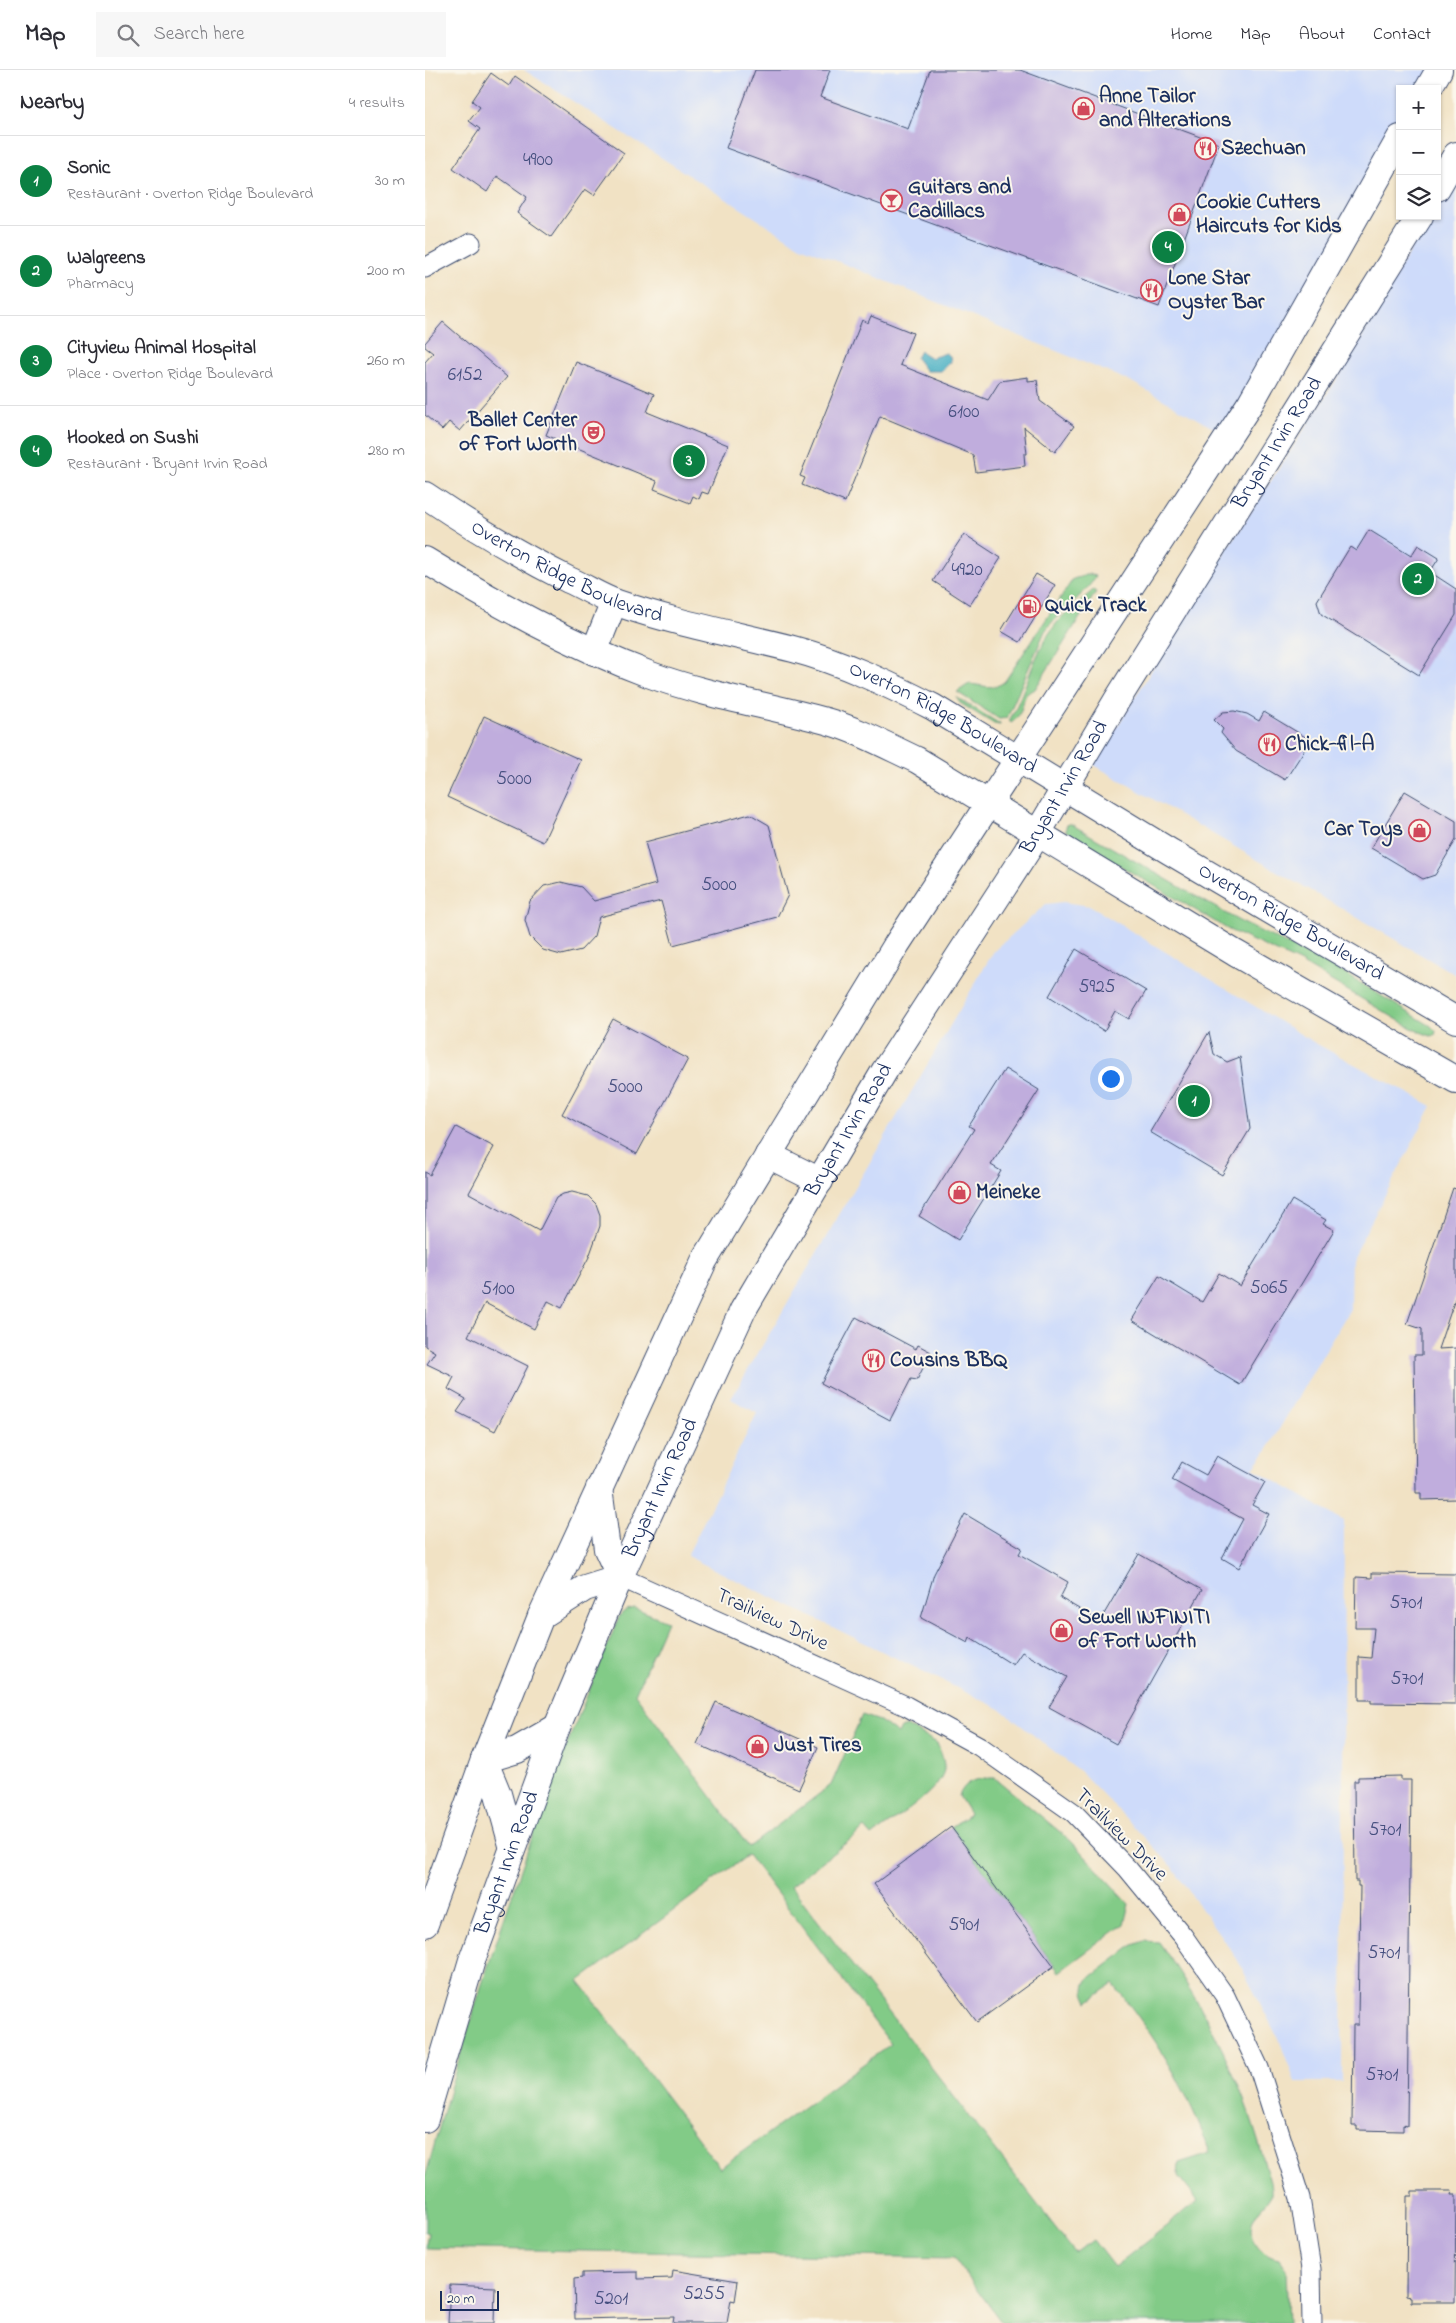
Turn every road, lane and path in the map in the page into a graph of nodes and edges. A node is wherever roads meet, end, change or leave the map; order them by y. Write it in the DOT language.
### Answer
graph roads {
  1 [pos="1439,70"];
  2 [pos="1430,85"];
  3 [pos="1396,145"];
  4 [pos="1456,155"];
  5 [pos="1441,181"];
  6 [pos="1418,220"];
  7 [pos="471,243"];
  8 [pos="425,268"];
  9 [pos="425,495"];
  10 [pos="425,560"];
  11 [pos="614,602"];
  12 [pos="594,652"];
  13 [pos="1018,760"];
  14 [pos="1065,788"];
  15 [pos="990,804"];
  16 [pos="1038,834"];
  17 [pos="1456,1020"];
  18 [pos="1456,1080"];
  19 [pos="768,1155"];
  20 [pos="820,1181"];
  21 [pos="599,1487"];
  22 [pos="620,1577"];
  23 [pos="541,1616"];
  24 [pos="557,1727"];
  25 [pos="484,1760"];
  26 [pos="512,1845"];
  27 [pos="425,1924"];
  28 [pos="425,2119"];
  29 [pos="1312,2323"];
  1 -- 2 [label="main road"];
  3 -- 13 [label="main road"];
  4 -- 5 [label="main road"];
  6 -- 14 [label="main road, Bryant Irvin Road"];
  7 -- 8 [label="street"];
  9 -- 11 [label="main road, Overton Ridge Boulevard"];
  10 -- 12 [label="main road"];
  11 -- 12 [label="main road"];
  11 -- 13 [label="main road, Overton Ridge Boulevard"];
  12 -- 15 [label="main road"];
  13 -- 14 [label="main road, Overton Ridge Boulevard"];
  13 -- 15 [label="main road"];
  14 -- 16 [label="main road, Bryant Irvin Road"];
  14 -- 17 [label="main road, Overton Ridge Boulevard"];
  15 -- 16 [label="main road"];
  15 -- 19 [label="main road"];
  16 -- 18 [label="main road"];
  16 -- 20 [label="main road, Bryant Irvin Road"];
  19 -- 20 [label="main road"];
  19 -- 21 [label="main road"];
  20 -- 22 [label="main road, Bryant Irvin Road"];
  21 -- 22 [label="main road"];
  21 -- 23 [label="main road"];
  22 -- 23 [label="main road"];
  22 -- 24 [label="main road, Bryant Irvin Road"];
  22 -- 29 [label="street, Trailview Drive"];
  23 -- 25 [label="main road"];
  24 -- 25 [label="main road"];
  24 -- 26 [label="main road, Bryant Irvin Road"];
  25 -- 26 [label="main road"];
  25 -- 27 [label="main road"];
  26 -- 28 [label="main road, Bryant Irvin Road"];
}
